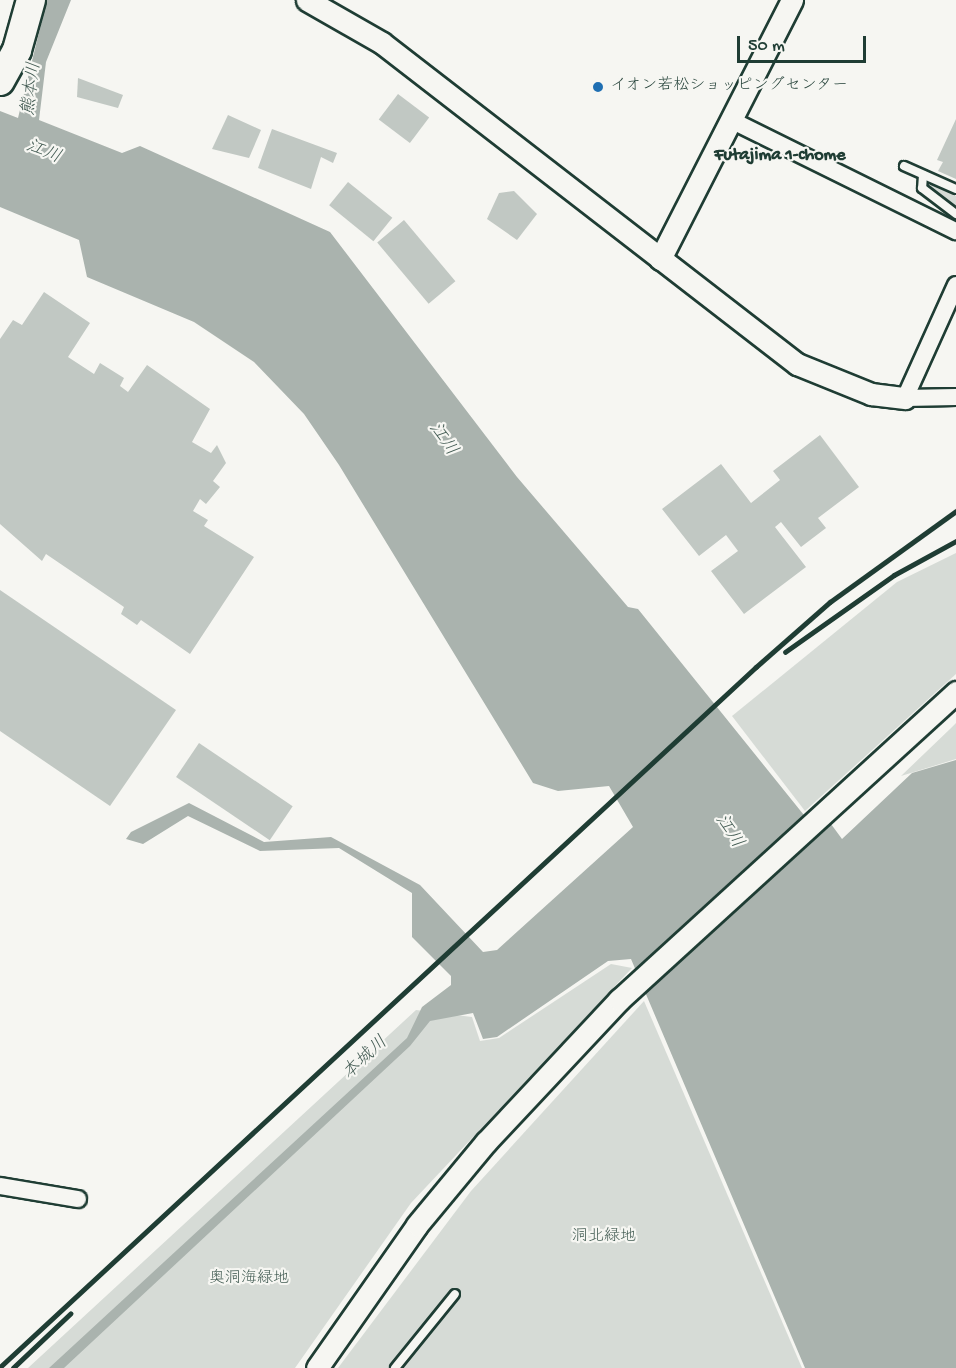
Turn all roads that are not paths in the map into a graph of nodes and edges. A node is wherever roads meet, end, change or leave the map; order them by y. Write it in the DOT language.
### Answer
graph roads {
  1 [pos="31,0"];
  2 [pos="307,0"];
  3 [pos="792,0"];
  4 [pos="0,81"];
  5 [pos="733,121"];
  6 [pos="904,165"];
  7 [pos="923,175"];
  8 [pos="956,189"];
  9 [pos="956,214"];
  10 [pos="956,231"];
  11 [pos="660,259"];
  12 [pos="956,285"];
  13 [pos="956,396"];
  14 [pos="905,398"];
  15 [pos="956,692"];
  16 [pos="0,1186"];
  17 [pos="78,1199"];
  18 [pos="454,1294"];
  19 [pos="317,1368"];
  20 [pos="396,1368"];
  1 -- 4 [label="highway"];
  2 -- 11 [label="street"];
  3 -- 5 [label="street"];
  5 -- 10 [label="street"];
  5 -- 11 [label="street"];
  6 -- 7 [label="lane"];
  7 -- 8 [label="lane"];
  7 -- 9 [label="lane"];
  11 -- 14 [label="street"];
  12 -- 14 [label="street"];
  13 -- 14 [label="street"];
  15 -- 19 [label="street"];
  16 -- 17 [label="street"];
  18 -- 20 [label="lane"];
}
